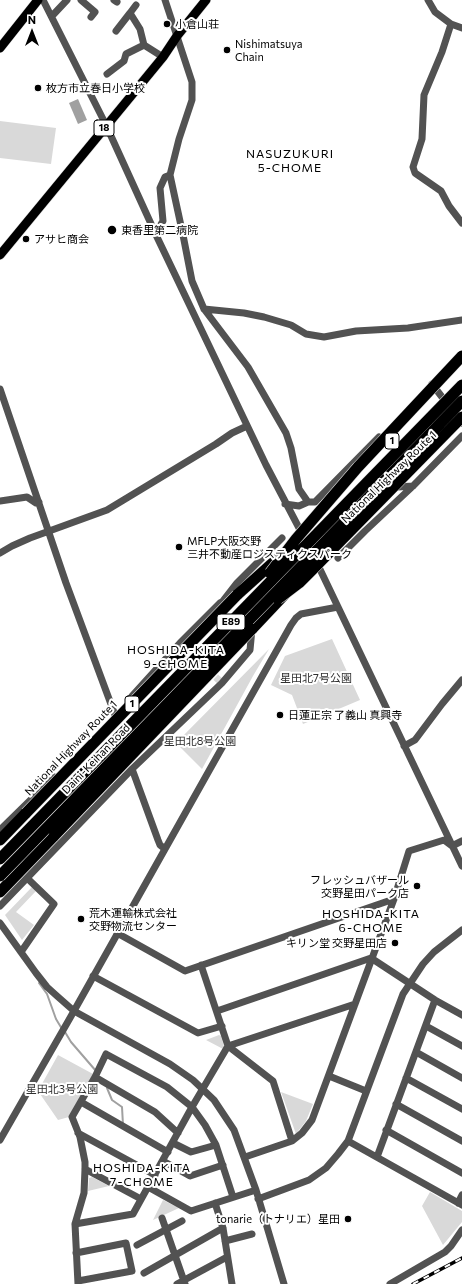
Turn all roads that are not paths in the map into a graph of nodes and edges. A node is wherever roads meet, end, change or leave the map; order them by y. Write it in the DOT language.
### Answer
graph roads {
  1 [pos="38,0"];
  2 [pos="43,0"];
  3 [pos="67,0"];
  4 [pos="81,0"];
  5 [pos="165,0"];
  6 [pos="428,0"];
  7 [pos="201,1"];
  8 [pos="136,5"];
  9 [pos="130,13"];
  10 [pos="52,16"];
  11 [pos="91,18"];
  12 [pos="450,24"];
  13 [pos="462,28"];
  14 [pos="116,31"];
  15 [pos="177,36"];
  16 [pos="144,45"];
  17 [pos="0,48"];
  18 [pos="163,57"];
  19 [pos="107,74"];
  20 [pos="106,125"];
  21 [pos="170,175"];
  22 [pos="462,223"];
  23 [pos="156,234"];
  24 [pos="0,255"];
  25 [pos="204,309"];
  26 [pos="462,320"];
  27 [pos="462,349"];
  28 [pos="462,356"];
  29 [pos="462,366"];
  30 [pos="432,384"];
  31 [pos="462,385"];
  32 [pos="0,389"];
  33 [pos="462,401"];
  34 [pos="462,417"];
  35 [pos="462,424"];
  36 [pos="247,426"];
  37 [pos="462,436"];
  38 [pos="413,486"];
  39 [pos="398,487"];
  40 [pos="0,501"];
  41 [pos="38,502"];
  42 [pos="308,502"];
  43 [pos="286,504"];
  44 [pos="49,531"];
  45 [pos="303,535"];
  46 [pos="282,538"];
  47 [pos="0,553"];
  48 [pos="338,558"];
  49 [pos="316,562"];
  50 [pos="237,595"];
  51 [pos="223,600"];
  52 [pos="338,607"];
  53 [pos="238,615"];
  54 [pos="250,626"];
  55 [pos="462,680"];
  56 [pos="115,715"];
  57 [pos="404,746"];
  58 [pos="132,769"];
  59 [pos="0,830"];
  60 [pos="0,840"];
  61 [pos="462,841"];
  62 [pos="452,846"];
  63 [pos="165,849"];
  64 [pos="0,859"];
  65 [pos="462,866"];
  66 [pos="24,867"];
  67 [pos="37,868"];
  68 [pos="0,876"];
  69 [pos="27,878"];
  70 [pos="0,892"];
  71 [pos="394,899"];
  72 [pos="0,906"];
  73 [pos="0,923"];
  74 [pos="462,930"];
  75 [pos="117,933"];
  76 [pos="21,952"];
  77 [pos="371,958"];
  78 [pos="201,965"];
  79 [pos="93,976"];
  80 [pos="409,984"];
  81 [pos="435,1000"];
  82 [pos="355,1004"];
  83 [pos="74,1011"];
  84 [pos="217,1011"];
  85 [pos="462,1015"];
  86 [pos="222,1026"];
  87 [pos="426,1026"];
  88 [pos="228,1046"];
  89 [pos="462,1046"];
  90 [pos="416,1052"];
  91 [pos="329,1076"];
  92 [pos="95,1077"];
  93 [pos="406,1078"];
  94 [pos="462,1078"];
  95 [pos="203,1090"];
  96 [pos="366,1091"];
  97 [pos="81,1102"];
  98 [pos="396,1104"];
  99 [pos="192,1106"];
  100 [pos="462,1109"];
  101 [pos="386,1130"];
  102 [pos="178,1133"];
  103 [pos="78,1134"];
  104 [pos="0,1140"];
  105 [pos="348,1140"];
  106 [pos="292,1141"];
  107 [pos="462,1141"];
  108 [pos="172,1143"];
  109 [pos="216,1145"];
  110 [pos="168,1152"];
  111 [pos="245,1157"];
  112 [pos="376,1157"];
  113 [pos="163,1161"];
  114 [pos="223,1165"];
  115 [pos="85,1169"];
  116 [pos="462,1173"];
  117 [pos="155,1175"];
  118 [pos="148,1187"];
  119 [pos="256,1190"];
  120 [pos="462,1195"];
  121 [pos="233,1197"];
  122 [pos="142,1199"];
  123 [pos="258,1199"];
  124 [pos="215,1203"];
  125 [pos="460,1204"];
  126 [pos="162,1218"];
  127 [pos="182,1221"];
  128 [pos="75,1224"];
  129 [pos="223,1228"];
  130 [pos="166,1230"];
  131 [pos="462,1230"];
  132 [pos="252,1234"];
  133 [pos="225,1241"];
  134 [pos="138,1245"];
  135 [pos="76,1253"];
  136 [pos="175,1255"];
  137 [pos="227,1256"];
  138 [pos="144,1273"];
  139 [pos="78,1283"];
  140 [pos="182,1283"];
  141 [pos="232,1284"];
  142 [pos="284,1284"];
  143 [pos="390,1284"];
  1 -- 17 [label="main road"];
  2 -- 10 [label="street"];
  3 -- 10 [label="street"];
  4 -- 11 [label="street"];
  5 -- 15 [label="street"];
  6 -- 12 [label="street"];
  7 -- 15 [label="main road, 18"];
  8 -- 9 [label="street"];
  9 -- 14 [label="street"];
  9 -- 16 [label="street"];
  10 -- 20 [label="street"];
  12 -- 13 [label="street"];
  12 -- 22 [label="street"];
  15 -- 18 [label="main road, 18"];
  15 -- 21 [label="street"];
  16 -- 18 [label="street"];
  16 -- 19 [label="street"];
  18 -- 20 [label="main road, 18"];
  20 -- 23 [label="street"];
  20 -- 24 [label="main road, 18"];
  21 -- 23 [label="street"];
  21 -- 25 [label="street"];
  23 -- 36 [label="street"];
  25 -- 26 [label="street"];
  25 -- 42 [label="street"];
  27 -- 30 [label="street"];
  28 -- 53 [label="highway, bridge"];
  29 -- 45 [label="highway, National Highway Route 1 / 1"];
  30 -- 35 [label="street"];
  30 -- 42 [label="street"];
  31 -- 53 [label="highway, Daini-Keihan Road / E89, bridge"];
  32 -- 41 [label="street"];
  33 -- 54 [label="highway, Daini-Keihan Road / E89, bridge"];
  34 -- 54 [label="highway, bridge"];
  35 -- 39 [label="highway, National Highway Route 1"];
  36 -- 43 [label="street"];
  36 -- 44 [label="street"];
  37 -- 38 [label="street"];
  38 -- 39 [label="street"];
  38 -- 48 [label="street"];
  39 -- 49 [label="highway, National Highway Route 1, bridge"];
  40 -- 41 [label="street"];
  41 -- 44 [label="street"];
  42 -- 43 [label="street"];
  43 -- 45 [label="street"];
  44 -- 47 [label="street"];
  44 -- 56 [label="street"];
  45 -- 49 [label="street"];
  45 -- 50 [label="highway, National Highway Route 1 / 1"];
  46 -- 51 [label="street"];
  49 -- 52 [label="street"];
  49 -- 54 [label="highway, National Highway Route 1"];
  50 -- 51 [label="street"];
  50 -- 60 [label="highway, National Highway Route 1 / 1, bridge"];
  51 -- 56 [label="street"];
  52 -- 57 [label="street"];
  52 -- 63 [label="street"];
  53 -- 64 [label="highway, Daini-Keihan Road / E89, bridge"];
  54 -- 58 [label="street"];
  54 -- 66 [label="highway, National Highway Route 1, bridge"];
  54 -- 68 [label="highway, Daini-Keihan Road / E89, bridge"];
  55 -- 57 [label="street"];
  56 -- 59 [label="street"];
  57 -- 62 [label="street"];
  58 -- 63 [label="street"];
  58 -- 67 [label="street"];
  61 -- 62 [label="street"];
  62 -- 65 [label="street"];
  62 -- 71 [label="street"];
  63 -- 75 [label="street"];
  66 -- 67 [label="street"];
  66 -- 70 [label="highway, National Highway Route 1"];
  67 -- 69 [label="street"];
  69 -- 72 [label="street"];
  69 -- 76 [label="street"];
  71 -- 77 [label="street"];
  71 -- 78 [label="street"];
  73 -- 76 [label="street"];
  74 -- 80 [label="street"];
  75 -- 78 [label="street"];
  75 -- 79 [label="street"];
  76 -- 83 [label="street"];
  77 -- 80 [label="street"];
  77 -- 82 [label="street"];
  77 -- 84 [label="street"];
  78 -- 84 [label="street"];
  79 -- 83 [label="street"];
  79 -- 86 [label="street"];
  80 -- 81 [label="street"];
  80 -- 96 [label="street"];
  81 -- 85 [label="street"];
  81 -- 87 [label="street"];
  82 -- 88 [label="street"];
  82 -- 91 [label="street"];
  83 -- 95 [label="street"];
  83 -- 104 [label="street"];
  84 -- 86 [label="street"];
  86 -- 88 [label="street"];
  87 -- 89 [label="street"];
  87 -- 90 [label="street"];
  88 -- 95 [label="street"];
  88 -- 106 [label="street"];
  90 -- 93 [label="street"];
  90 -- 94 [label="street"];
  91 -- 96 [label="street"];
  91 -- 106 [label="street"];
  92 -- 97 [label="street"];
  92 -- 99 [label="street"];
  92 -- 102 [label="street"];
  93 -- 98 [label="street"];
  93 -- 100 [label="street"];
  95 -- 99 [label="street"];
  95 -- 111 [label="street"];
  96 -- 105 [label="street"];
  97 -- 103 [label="street"];
  97 -- 110 [label="street"];
  98 -- 101 [label="street"];
  98 -- 107 [label="street"];
  99 -- 102 [label="street"];
  99 -- 109 [label="street"];
  101 -- 112 [label="street"];
  101 -- 116 [label="street"];
  102 -- 108 [label="street"];
  103 -- 115 [label="street"];
  103 -- 117 [label="street"];
  105 -- 112 [label="street"];
  105 -- 123 [label="street"];
  106 -- 111 [label="street"];
  108 -- 109 [label="street"];
  108 -- 110 [label="street"];
  109 -- 114 [label="street"];
  110 -- 113 [label="street"];
  111 -- 119 [label="street"];
  112 -- 125 [label="street"];
  113 -- 114 [label="street"];
  113 -- 117 [label="street"];
  114 -- 121 [label="street"];
  115 -- 122 [label="street"];
  115 -- 128 [label="street"];
  117 -- 118 [label="street"];
  118 -- 122 [label="street"];
  118 -- 124 [label="street"];
  119 -- 121 [label="street"];
  119 -- 123 [label="street"];
  120 -- 125 [label="street"];
  121 -- 124 [label="street"];
  122 -- 128 [label="street"];
  123 -- 142 [label="street"];
  124 -- 129 [label="street"];
  126 -- 130 [label="street"];
  127 -- 130 [label="street"];
  128 -- 135 [label="street"];
  129 -- 133 [label="street"];
  129 -- 136 [label="street"];
  130 -- 134 [label="street"];
  130 -- 136 [label="street"];
  131 -- 143 [label="street"];
  132 -- 133 [label="street"];
  133 -- 137 [label="street"];
  135 -- 139 [label="street"];
  135 -- 139 [label="street"];
  136 -- 138 [label="street"];
  136 -- 140 [label="street"];
  137 -- 140 [label="street"];
  137 -- 141 [label="street"];
}
